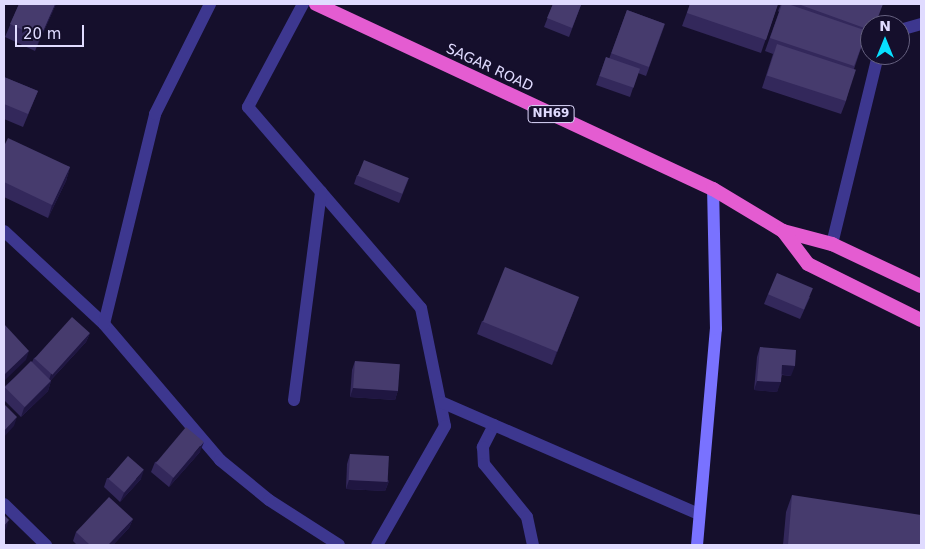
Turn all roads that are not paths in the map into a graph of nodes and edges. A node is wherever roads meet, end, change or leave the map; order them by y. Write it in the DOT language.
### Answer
graph roads {
  1 [pos="210,4"];
  2 [pos="303,4"];
  3 [pos="316,4"];
  4 [pos="876,65"];
  5 [pos="713,189"];
  6 [pos="320,192"];
  7 [pos="4,231"];
  8 [pos="783,231"];
  9 [pos="832,244"];
  10 [pos="921,286"];
  11 [pos="921,320"];
  12 [pos="104,324"];
  13 [pos="294,400"];
  14 [pos="440,402"];
  15 [pos="494,425"];
  16 [pos="4,504"];
  17 [pos="699,514"];
  18 [pos="46,545"];
  19 [pos="339,545"];
  20 [pos="377,545"];
  21 [pos="534,545"];
  22 [pos="697,545"];
  1 -- 12 [label="street"];
  2 -- 6 [label="street"];
  3 -- 5 [label="highway, SAGAR ROAD / NH69"];
  4 -- 9 [label="street"];
  5 -- 8 [label="highway, SAGAR ROAD / NH69"];
  5 -- 17 [label="main road"];
  6 -- 13 [label="street"];
  6 -- 14 [label="street"];
  7 -- 12 [label="street"];
  8 -- 9 [label="highway, SAGAR ROAD / NH69"];
  8 -- 11 [label="highway, SAGAR ROAD / NH69"];
  9 -- 10 [label="highway, SAGAR ROAD / NH69"];
  12 -- 19 [label="street"];
  14 -- 15 [label="street"];
  14 -- 20 [label="street"];
  15 -- 17 [label="street"];
  15 -- 21 [label="street"];
  16 -- 18 [label="street"];
  17 -- 22 [label="main road"];
}
